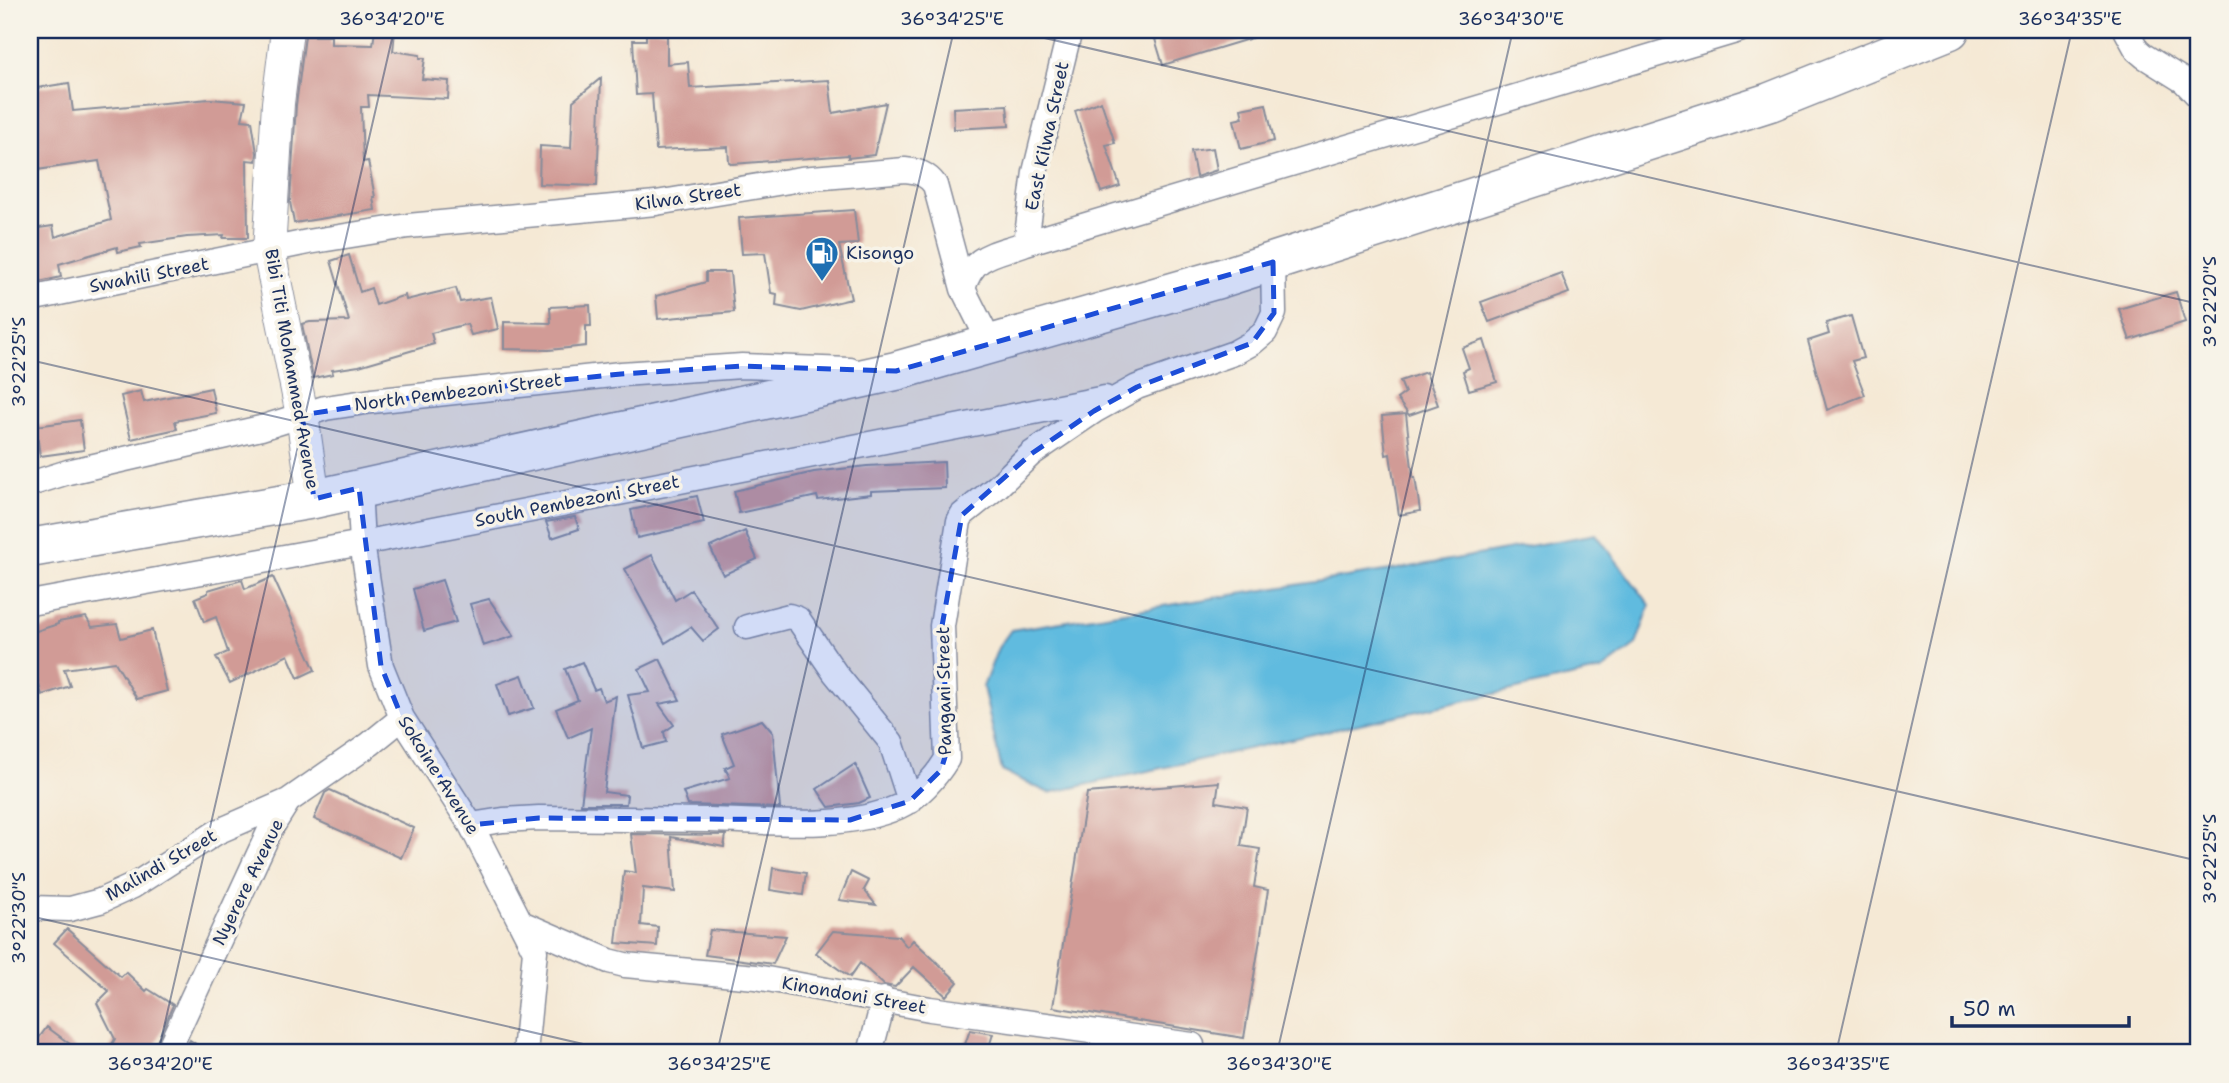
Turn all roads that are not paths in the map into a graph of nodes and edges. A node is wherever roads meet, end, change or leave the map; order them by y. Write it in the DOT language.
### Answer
graph roads {
  1 [pos="287,30"];
  2 [pos="1070,30"];
  3 [pos="1739,30"];
  4 [pos="1950,30"];
  5 [pos="2126,30"];
  6 [pos="2199,97"];
  7 [pos="1026,243"];
  8 [pos="269,251"];
  9 [pos="1273,262"];
  10 [pos="963,289"];
  11 [pos="30,299"];
  12 [pos="990,343"];
  13 [pos="896,371"];
  14 [pos="1123,394"];
  15 [pos="302,415"];
  16 [pos="30,484"];
  17 [pos="359,488"];
  18 [pos="314,499"];
  19 [pos="362,543"];
  20 [pos="30,548"];
  21 [pos="30,603"];
  22 [pos="747,627"];
  23 [pos="402,718"];
  24 [pos="288,801"];
  25 [pos="911,801"];
  26 [pos="471,825"];
  27 [pos="30,908"];
  28 [pos="522,923"];
  29 [pos="884,999"];
  30 [pos="1192,1045"];
  31 [pos="167,1053"];
  32 [pos="525,1053"];
  33 [pos="870,1053"];
  1 -- 8 [label="street, Bibi Titi Mohammed Avenue"];
  2 -- 7 [label="street, East Kilwa Street"];
  3 -- 7 [label="street"];
  4 -- 9 [label="highway"];
  5 -- 6 [label="street"];
  7 -- 10 [label="street"];
  8 -- 10 [label="street, Kilwa Street"];
  8 -- 11 [label="street, Swahili Street"];
  8 -- 15 [label="street, Bibi Titi Mohammed Avenue"];
  9 -- 12 [label="highway"];
  9 -- 14 [label="street, Pangani Street"];
  10 -- 12 [label="street, Kilwa Street"];
  12 -- 13 [label="highway"];
  13 -- 15 [label="street, North Pembezoni Street"];
  13 -- 17 [label="highway"];
  14 -- 19 [label="street, South Pembezoni Street"];
  14 -- 25 [label="street, Pangani Street"];
  15 -- 16 [label="street, North Pembezoni Street"];
  15 -- 18 [label="street, Bibi Titi Mohammed Avenue"];
  17 -- 18 [label="highway"];
  17 -- 19 [label="street, Sokoine Avenue"];
  18 -- 20 [label="highway"];
  19 -- 21 [label="street, South Pembezoni Street"];
  19 -- 23 [label="street, Sokoine Avenue"];
  22 -- 25 [label="street"];
  23 -- 24 [label="street, Nyerere Avenue"];
  23 -- 26 [label="street, Sokoine Avenue"];
  24 -- 27 [label="street, Malindi Street"];
  24 -- 31 [label="street, Nyerere Avenue"];
  25 -- 26 [label="street, Pangani Street"];
  26 -- 28 [label="street, Sokoine Avenue"];
  28 -- 29 [label="street, Kinondoni Street"];
  28 -- 32 [label="street, Sokoine Avenue"];
  29 -- 30 [label="street, Kinondoni Street"];
  29 -- 33 [label="street"];
}
